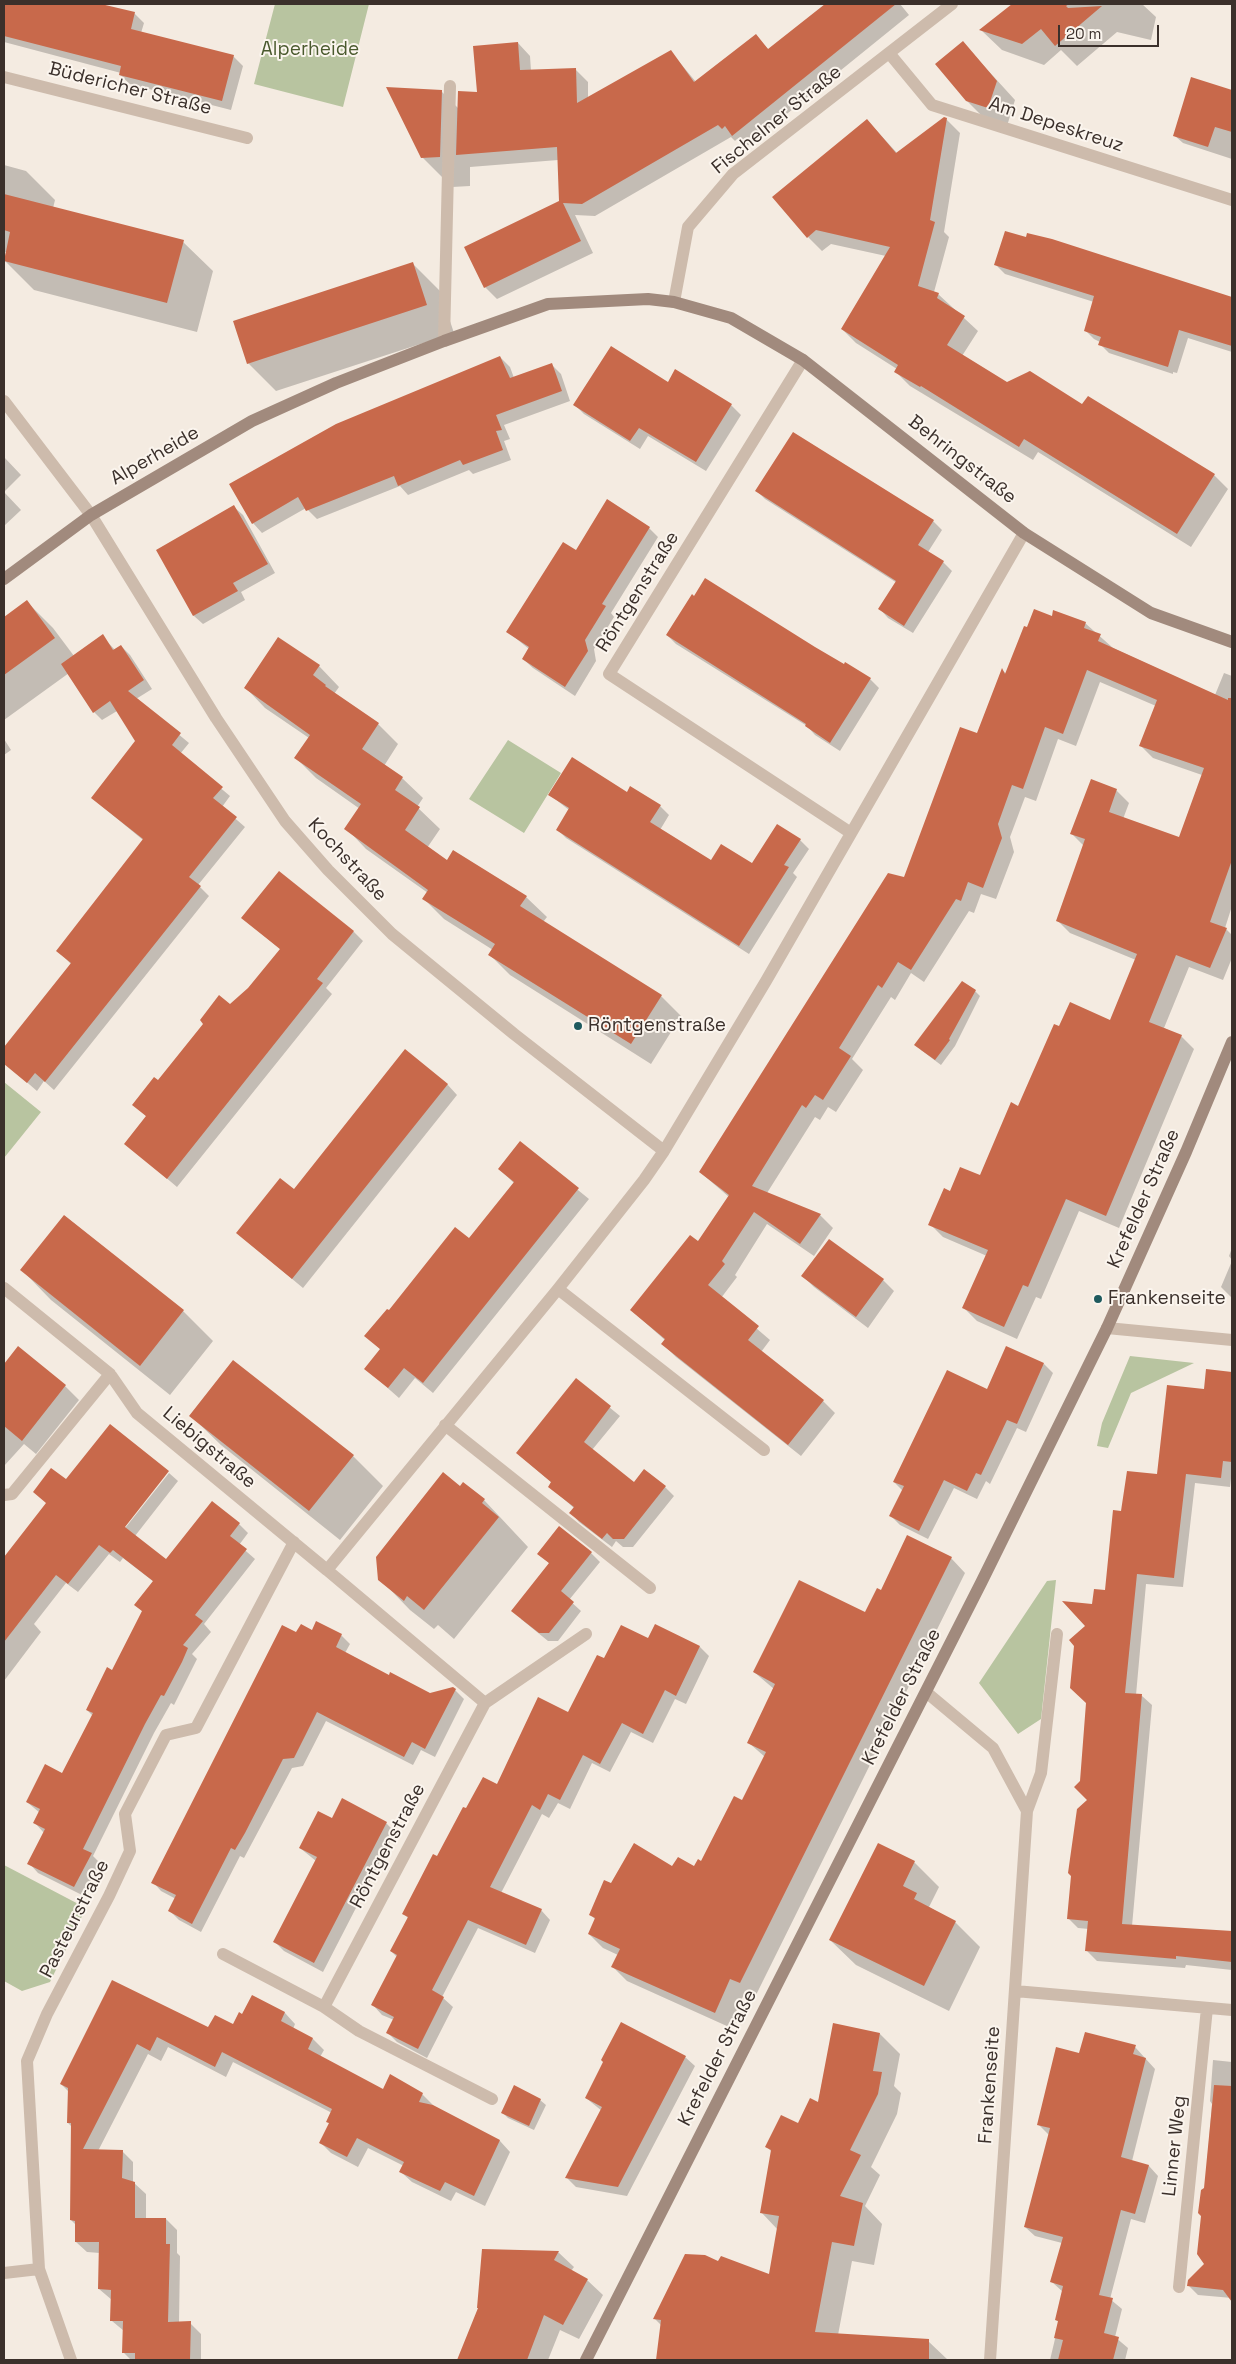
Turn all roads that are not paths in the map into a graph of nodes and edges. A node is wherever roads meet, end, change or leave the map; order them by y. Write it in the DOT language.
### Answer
graph roads {
  1 [pos="947,5"];
  2 [pos="889,53"];
  3 [pos="4,76"];
  4 [pos="450,86"];
  5 [pos="247,138"];
  6 [pos="1232,200"];
  7 [pos="674,302"];
  8 [pos="444,340"];
  9 [pos="803,360"];
  10 [pos="4,401"];
  11 [pos="91,515"];
  12 [pos="1024,533"];
  13 [pos="4,579"];
  14 [pos="1232,642"];
  15 [pos="851,833"];
  16 [pos="1232,1042"];
  17 [pos="664,1151"];
  18 [pos="4,1288"];
  19 [pos="558,1289"];
  20 [pos="1107,1328"];
  21 [pos="1232,1340"];
  22 [pos="110,1374"];
  23 [pos="445,1425"];
  24 [pos="764,1450"];
  25 [pos="4,1495"];
  26 [pos="294,1542"];
  27 [pos="327,1570"];
  28 [pos="650,1588"];
  29 [pos="586,1634"];
  30 [pos="1057,1634"];
  31 [pos="926,1692"];
  32 [pos="485,1703"];
  33 [pos="1027,1811"];
  34 [pos="223,1954"];
  35 [pos="1015,1991"];
  36 [pos="324,2007"];
  37 [pos="1207,2008"];
  38 [pos="1232,2010"];
  39 [pos="492,2099"];
  40 [pos="39,2269"];
  41 [pos="4,2273"];
  42 [pos="1179,2287"];
  43 [pos="71,2360"];
  44 [pos="586,2360"];
  45 [pos="990,2360"];
  1 -- 2 [label="street, Fischelner Straße"];
  2 -- 6 [label="street, Am Depeskreuz"];
  2 -- 7 [label="street, Fischelner Straße"];
  3 -- 5 [label="street, Büdericher Straße"];
  4 -- 8 [label="street"];
  7 -- 8 [label="street"];
  7 -- 9 [label="street, Behringstraße"];
  8 -- 11 [label="street, Alperheide"];
  9 -- 12 [label="street, Behringstraße"];
  9 -- 15 [label="street, Röntgenstraße"];
  10 -- 11 [label="street"];
  11 -- 13 [label="street, Alperheide"];
  11 -- 17 [label="street, Kochstraße"];
  12 -- 14 [label="street, Behringstraße"];
  12 -- 15 [label="street"];
  15 -- 17 [label="street"];
  16 -- 20 [label="street, Krefelder Straße"];
  17 -- 19 [label="street"];
  18 -- 22 [label="street, Liebigstraße"];
  19 -- 23 [label="street"];
  19 -- 24 [label="street"];
  20 -- 21 [label="street"];
  20 -- 31 [label="street, Krefelder Straße"];
  22 -- 25 [label="street"];
  22 -- 26 [label="street, Liebigstraße"];
  23 -- 27 [label="street"];
  23 -- 28 [label="street"];
  26 -- 27 [label="street"];
  26 -- 40 [label="street, Pasteurstraße"];
  27 -- 32 [label="street"];
  29 -- 32 [label="street, Röntgenstraße"];
  30 -- 33 [label="street, Frankenseite"];
  31 -- 33 [label="street"];
  31 -- 44 [label="street, Krefelder Straße"];
  32 -- 36 [label="street, Röntgenstraße"];
  33 -- 35 [label="street, Frankenseite"];
  34 -- 36 [label="street"];
  35 -- 37 [label="street"];
  35 -- 45 [label="street, Frankenseite"];
  36 -- 39 [label="street"];
  37 -- 38 [label="street"];
  37 -- 42 [label="street, Linner Weg"];
  40 -- 41 [label="street"];
  40 -- 43 [label="street, Pasteurstraße"];
}
